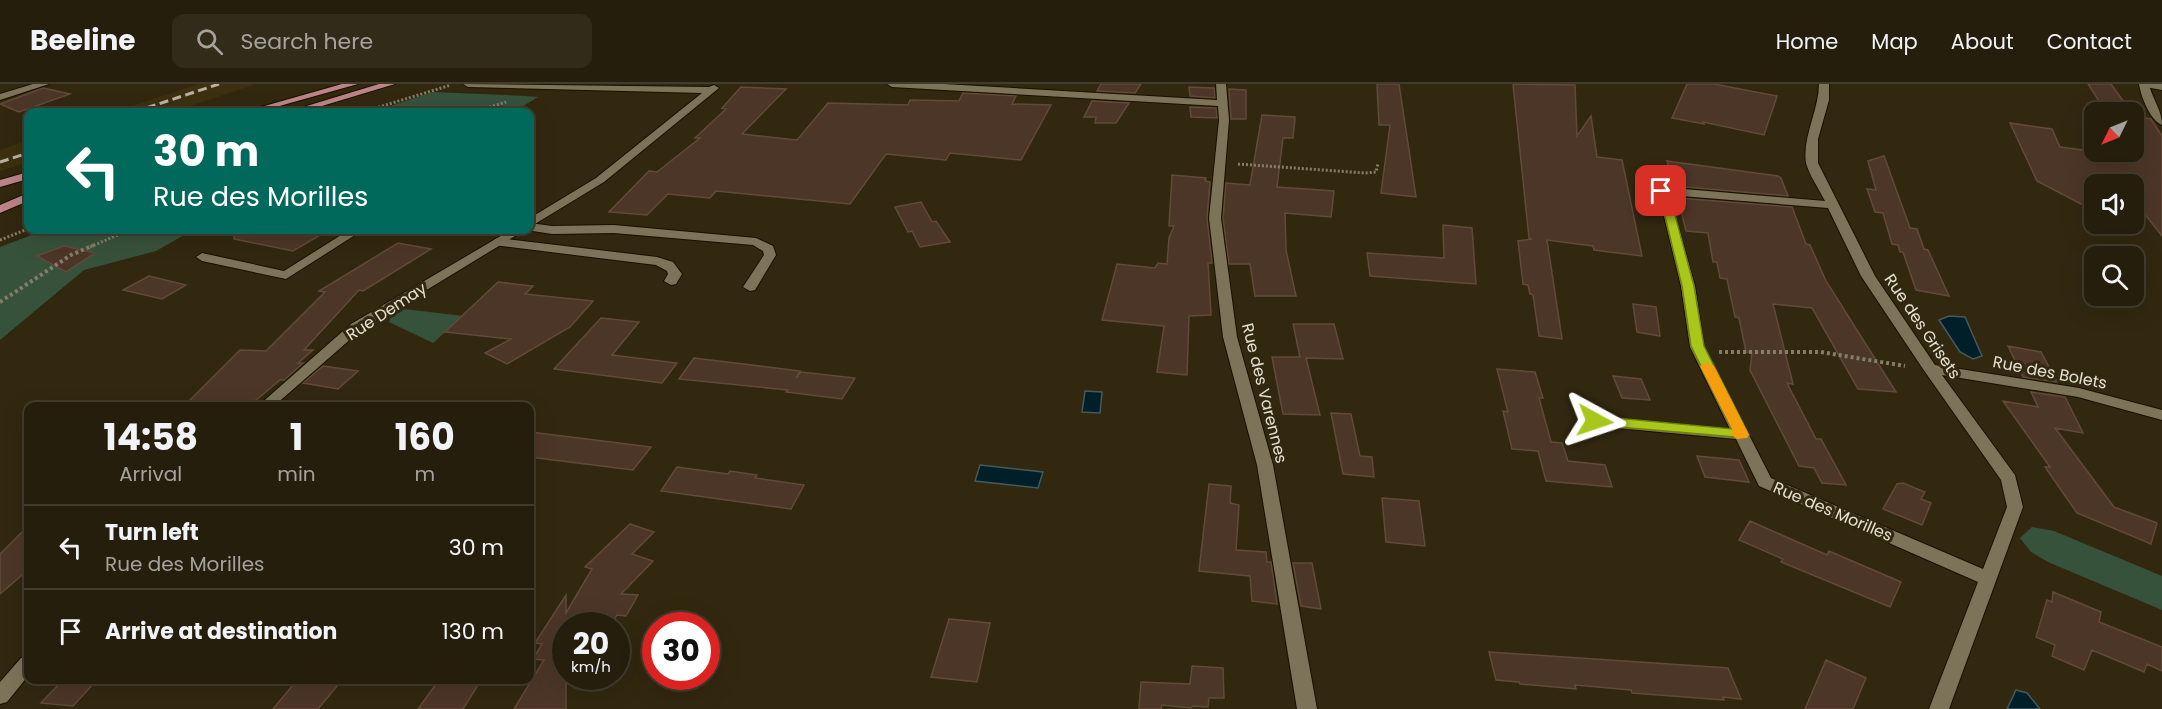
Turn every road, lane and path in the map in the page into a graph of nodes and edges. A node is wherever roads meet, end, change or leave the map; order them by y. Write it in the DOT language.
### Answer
graph roads {
  1 [pos="45,84"];
  2 [pos="353,84"];
  3 [pos="368,84"];
  4 [pos="390,84"];
  5 [pos="455,84"];
  6 [pos="468,84"];
  7 [pos="892,84"];
  8 [pos="1221,84"];
  9 [pos="1824,84"];
  10 [pos="2144,84"];
  11 [pos="715,87"];
  12 [pos="2162,87"];
  13 [pos="0,97"];
  14 [pos="1223,104"];
  15 [pos="263,108"];
  16 [pos="281,108"];
  17 [pos="306,108"];
  18 [pos="376,108"];
  19 [pos="2162,122"];
  20 [pos="1219,163"];
  21 [pos="1378,163"];
  22 [pos="24,176"];
  23 [pos="0,184"];
  24 [pos="24,198"];
  25 [pos="1833,206"];
  26 [pos="0,207"];
  27 [pos="534,220"];
  28 [pos="534,222"];
  29 [pos="24,231"];
  30 [pos="120,234"];
  31 [pos="351,234"];
  32 [pos="512,234"];
  33 [pos="0,240"];
  34 [pos="497,242"];
  35 [pos="202,257"];
  36 [pos="671,281"];
  37 [pos="750,287"];
  38 [pos="0,302"];
  39 [pos="1700,352"];
  40 [pos="1911,367"];
  41 [pos="1930,369"];
  42 [pos="269,402"];
  43 [pos="2162,415"];
  44 [pos="1595,421"];
  45 [pos="1742,435"];
  46 [pos="1989,579"];
  47 [pos="24,668"];
  48 [pos="0,696"];
  49 [pos="1308,709"];
  50 [pos="1939,709"];
  1 -- 13 [label="street"];
  2 -- 15 [label="main road"];
  3 -- 16 [label="main road"];
  4 -- 17 [label="main road"];
  5 -- 18 [label="path"];
  6 -- 11 [label="street"];
  7 -- 14 [label="street"];
  8 -- 14 [label="street, Rue des Varennes"];
  9 -- 25 [label="street, Rue des Grisets"];
  10 -- 12 [label="street"];
  10 -- 19 [label="street"];
  11 -- 27 [label="street"];
  14 -- 20 [label="street, Rue des Varennes"];
  20 -- 21 [label="path"];
  20 -- 49 [label="street, Rue des Varennes"];
  22 -- 23 [label="main road"];
  24 -- 26 [label="main road"];
  25 -- 39 [label="street, Rue des Morilles"];
  25 -- 41 [label="street, Rue des Grisets"];
  28 -- 37 [label="street"];
  29 -- 33 [label="path"];
  30 -- 38 [label="path"];
  31 -- 35 [label="street"];
  32 -- 34 [label="street, Rue Demay"];
  34 -- 36 [label="street"];
  34 -- 42 [label="street, Rue Demay"];
  39 -- 40 [label="path"];
  39 -- 45 [label="street, Rue des Morilles"];
  41 -- 43 [label="street, Rue des Bolets"];
  41 -- 46 [label="street, Rue des Grisets"];
  44 -- 45 [label="street"];
  45 -- 46 [label="street, Rue des Morilles"];
  46 -- 50 [label="street, Rue des Grisets"];
  47 -- 48 [label="street"];
}
